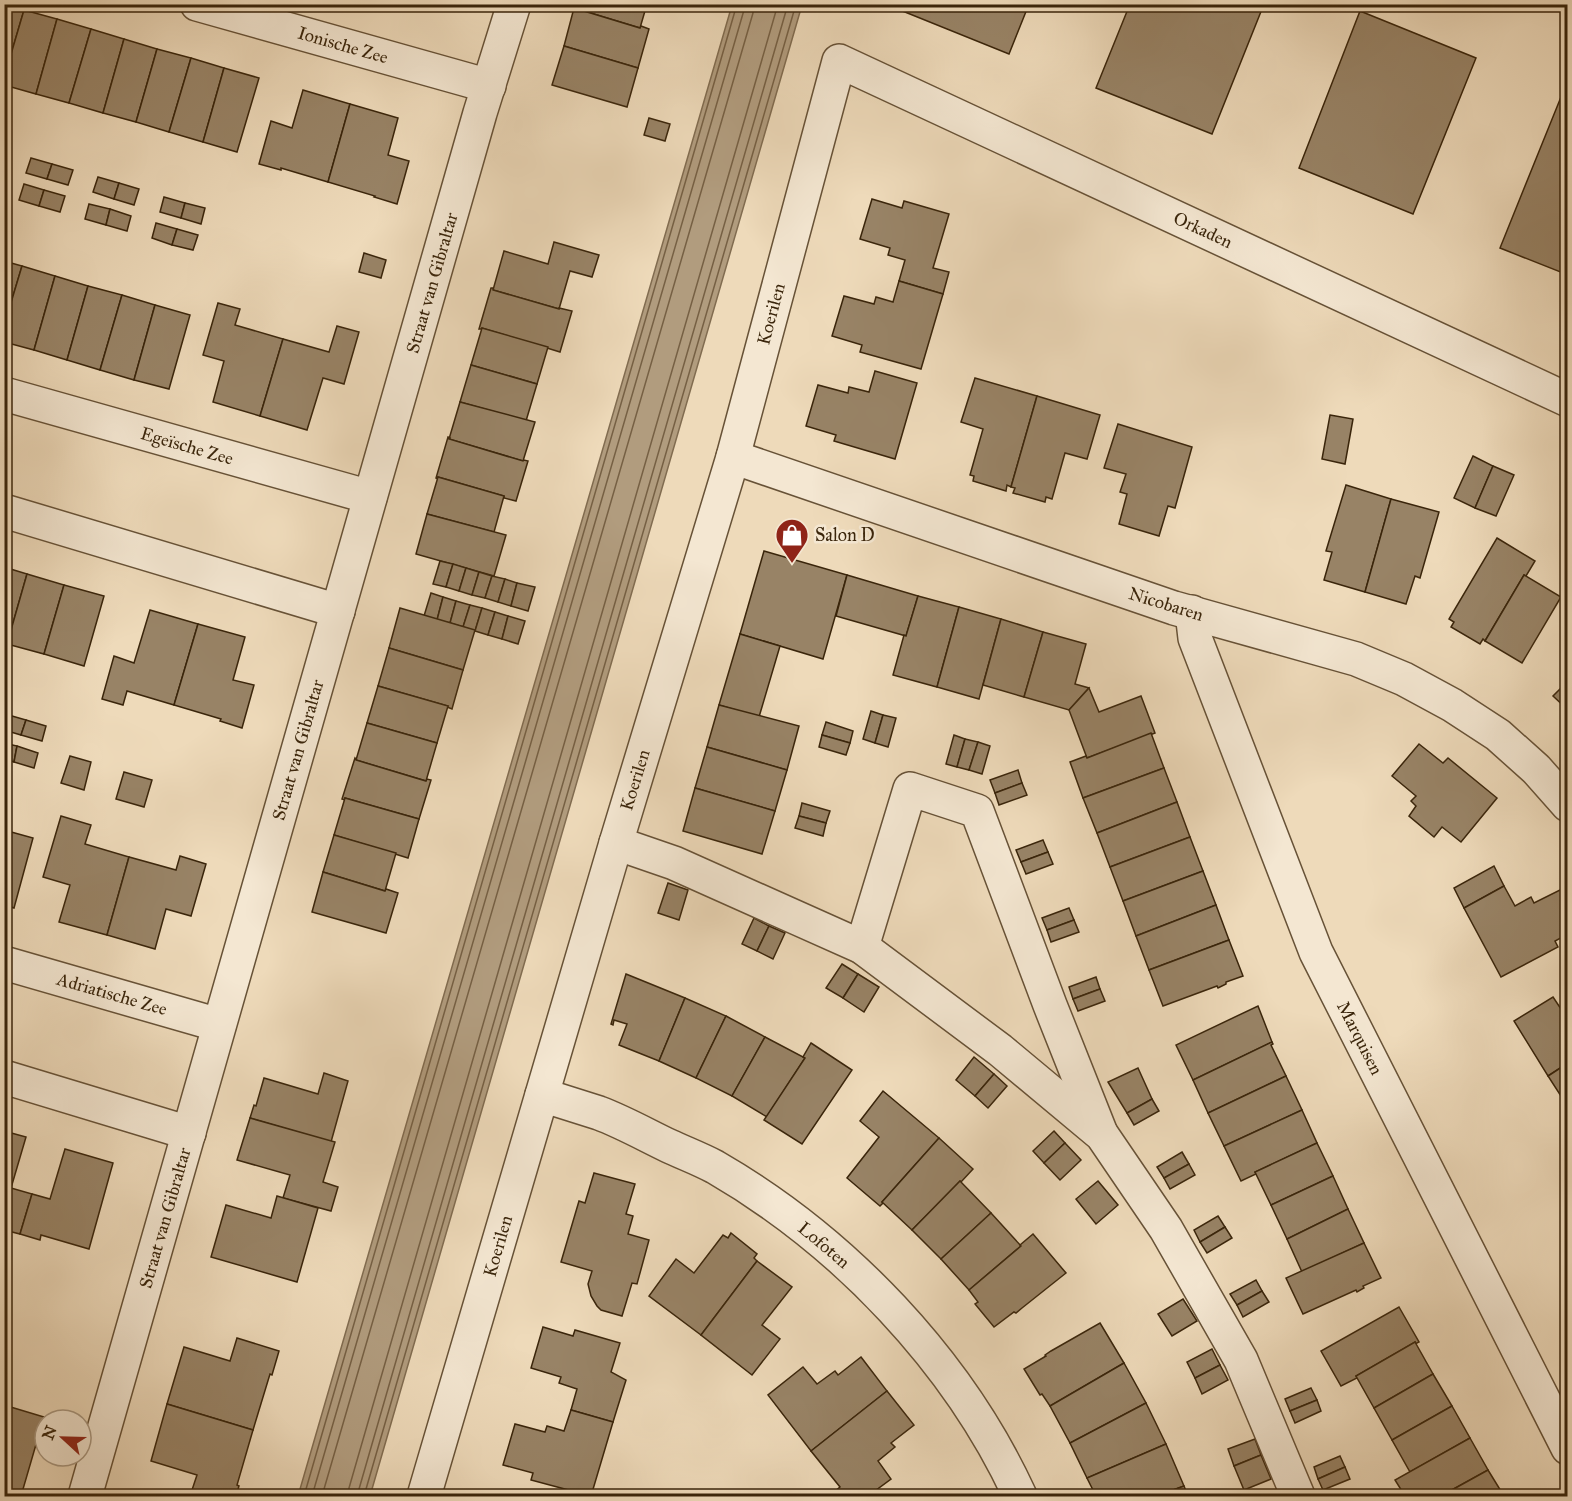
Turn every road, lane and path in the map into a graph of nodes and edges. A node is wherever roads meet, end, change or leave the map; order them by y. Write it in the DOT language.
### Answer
graph roads {
  1 [pos="197,4"];
  2 [pos="514,4"];
  3 [pos="839,62"];
  4 [pos="489,86"];
  5 [pos="4,394"];
  6 [pos="1568,400"];
  7 [pos="733,457"];
  8 [pos="370,497"];
  9 [pos="4,511"];
  10 [pos="338,611"];
  11 [pos="1192,612"];
  12 [pos="1568,805"];
  13 [pos="616,843"];
  14 [pos="862,947"];
  15 [pos="4,963"];
  16 [pos="219,1025"];
  17 [pos="4,1077"];
  18 [pos="542,1095"];
  19 [pos="189,1133"];
  20 [pos="1102,1136"];
  21 [pos="1568,1448"];
  22 [pos="84,1497"];
  23 [pos="424,1497"];
  24 [pos="1020,1497"];
  25 [pos="1298,1497"];
  1 -- 4 [label="street, Ionische Zee"];
  2 -- 4 [label="street, Straat van Gibraltar"];
  3 -- 6 [label="street, Orkaden"];
  3 -- 7 [label="street, Koerilen"];
  4 -- 8 [label="street, Straat van Gibraltar"];
  5 -- 8 [label="street, Egeïsche Zee"];
  7 -- 11 [label="street, Nicobaren"];
  7 -- 13 [label="street, Koerilen"];
  8 -- 10 [label="street, Straat van Gibraltar"];
  9 -- 10 [label="street"];
  10 -- 16 [label="street, Straat van Gibraltar"];
  11 -- 12 [label="street, Nicobaren"];
  11 -- 21 [label="street, Marquisen"];
  13 -- 14 [label="street"];
  13 -- 18 [label="street, Koerilen"];
  14 -- 20 [label="street"];
  14 -- 20 [label="street"];
  15 -- 16 [label="street, Adriatische Zee"];
  16 -- 19 [label="street, Straat van Gibraltar"];
  17 -- 19 [label="street"];
  18 -- 23 [label="street, Koerilen"];
  18 -- 24 [label="street, Lofoten"];
  19 -- 22 [label="street, Straat van Gibraltar"];
  20 -- 25 [label="street"];
}
